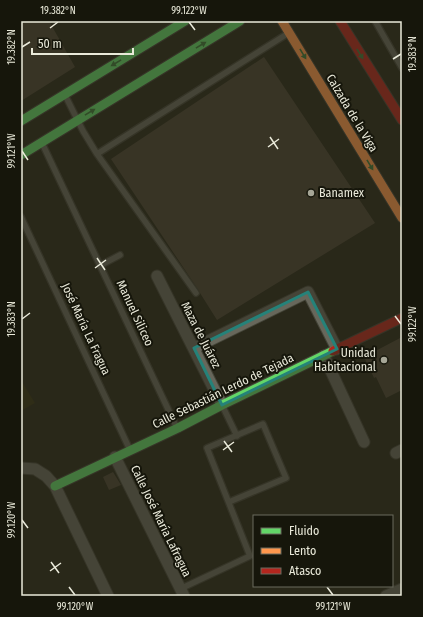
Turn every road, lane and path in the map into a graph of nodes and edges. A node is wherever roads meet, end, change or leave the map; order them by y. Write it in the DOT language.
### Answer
graph roads {
  1 [pos="185,21"];
  2 [pos="240,21"];
  3 [pos="282,21"];
  4 [pos="340,21"];
  5 [pos="375,21"];
  6 [pos="289,32"];
  7 [pos="402,68"];
  8 [pos="64,95"];
  9 [pos="77,119"];
  10 [pos="402,120"];
  11 [pos="21,121"];
  12 [pos="42,142"];
  13 [pos="21,154"];
  14 [pos="97,154"];
  15 [pos="21,216"];
  16 [pos="402,218"];
  17 [pos="120,255"];
  18 [pos="101,265"];
  19 [pos="157,276"];
  20 [pos="196,293"];
  21 [pos="402,318"];
  22 [pos="194,348"];
  23 [pos="337,349"];
  24 [pos="324,356"];
  25 [pos="222,405"];
  26 [pos="178,428"];
  27 [pos="237,436"];
  28 [pos="364,442"];
  29 [pos="130,450"];
  30 [pos="115,457"];
  31 [pos="21,468"];
  32 [pos="55,486"];
  33 [pos="229,502"];
  34 [pos="402,588"];
  35 [pos="182,592"];
  36 [pos="108,596"];
  37 [pos="386,596"];
  1 -- 8 [label="street, one-way"];
  9 -- 2 [label="street, one-way"];
  3 -- 6 [label="street, Calzada de la Viga"];
  4 -- 10 [label="street, one-way"];
  5 -- 7 [label="lane"];
  6 -- 14 [label="lane"];
  6 -- 16 [label="street, Calzada de la Viga, one-way"];
  8 -- 9 [label="lane"];
  8 -- 11 [label="street"];
  9 -- 12 [label="street"];
  9 -- 14 [label="lane"];
  12 -- 13 [label="street"];
  12 -- 18 [label="lane, Manuel Siliceo"];
  14 -- 20 [label="lane"];
  15 -- 29 [label="lane, José María La Fragua"];
  17 -- 18 [label="lane"];
  18 -- 26 [label="lane, Manuel Siliceo"];
  19 -- 22 [label="street, Maza de Juárez"];
  21 -- 23 [label="street, Calle Sebastián Lerdo de Tejada"];
  22 -- 23 [label="street"];
  22 -- 25 [label="street, Maza de Juárez"];
  23 -- 24 [label="street, Calle Sebastián Lerdo de Tejada"];
  24 -- 25 [label="street, Calle Sebastián Lerdo de Tejada"];
  24 -- 28 [label="street"];
  25 -- 26 [label="street, Calle Sebastián Lerdo de Tejada"];
  25 -- 27 [label="lane"];
  26 -- 29 [label="street, Calle Sebastián Lerdo de Tejada"];
  27 -- 33 [label="lane"];
  27 -- 33 [label="lane"];
  29 -- 30 [label="street, Calle Sebastián Lerdo de Tejada"];
  30 -- 32 [label="street, Calle Sebastián Lerdo de Tejada"];
  30 -- 35 [label="street, Calle José María Lafragua"];
  31 -- 32 [label="street"];
  32 -- 36 [label="street"];
  33 -- 35 [label="lane"];
  34 -- 37 [label="street"];
}
